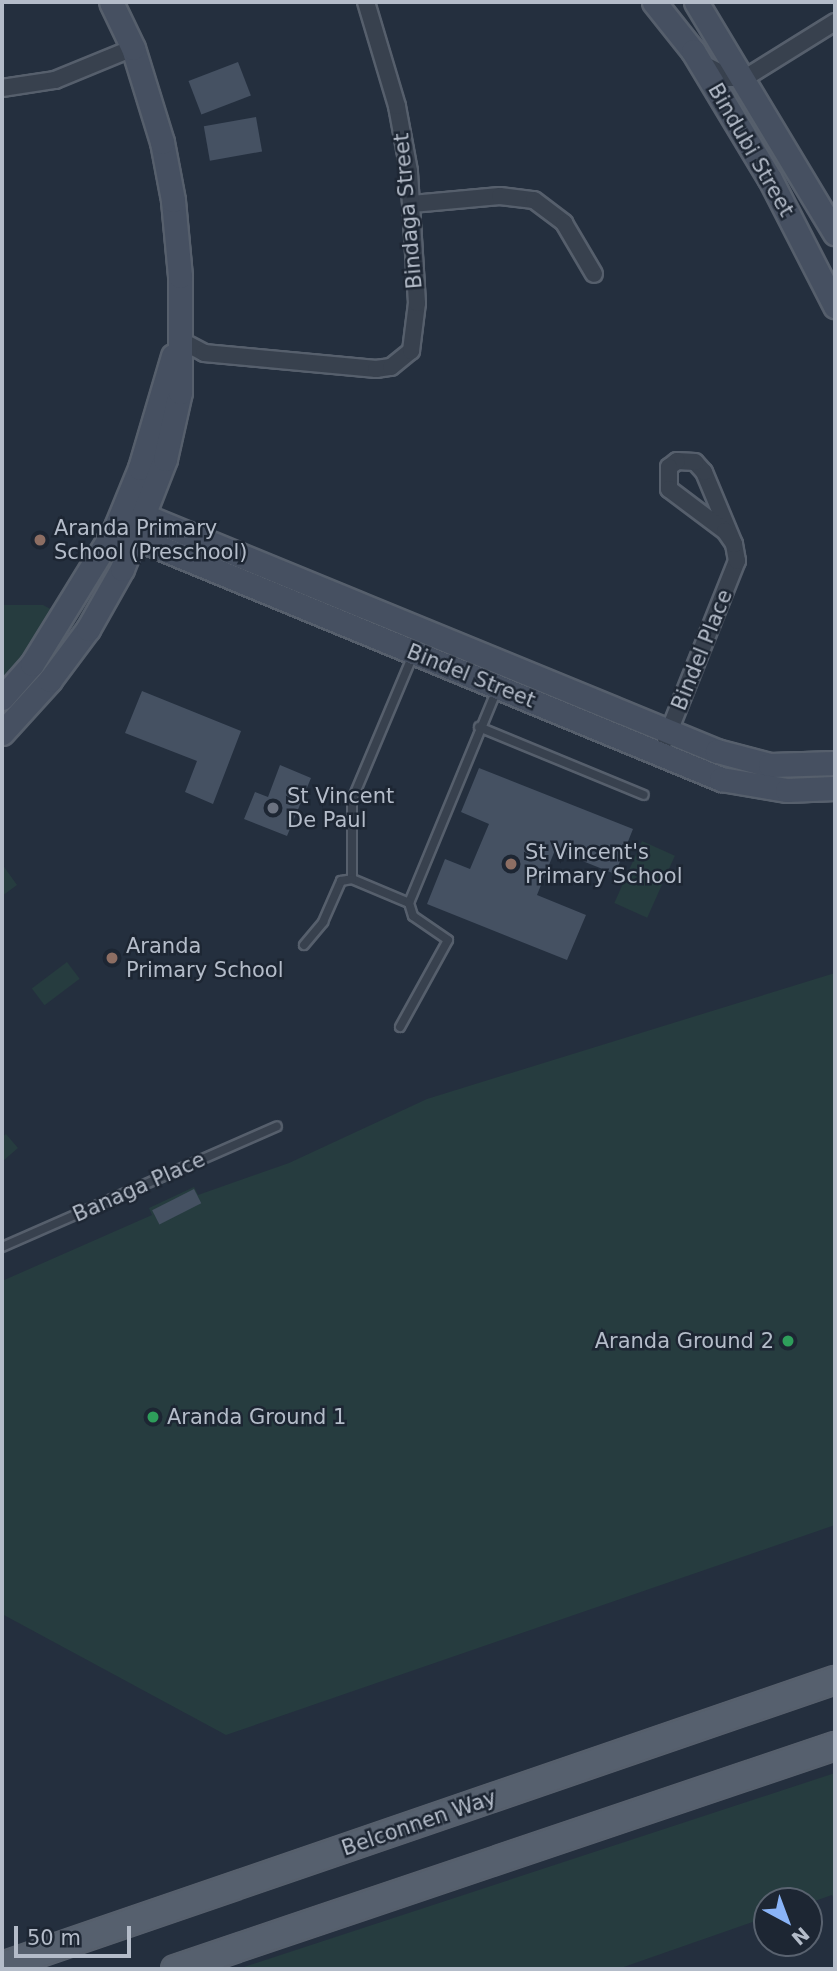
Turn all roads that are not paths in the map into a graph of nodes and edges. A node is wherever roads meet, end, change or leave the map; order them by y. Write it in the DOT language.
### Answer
graph roads {
  1 [pos="111,2"];
  2 [pos="366,2"];
  3 [pos="654,2"];
  4 [pos="696,2"];
  5 [pos="835,22"];
  6 [pos="133,48"];
  7 [pos="693,51"];
  8 [pos="745,78"];
  9 [pos="2,88"];
  10 [pos="770,179"];
  11 [pos="412,204"];
  12 [pos="835,233"];
  13 [pos="594,274"];
  14 [pos="835,306"];
  15 [pos="180,340"];
  16 [pos="135,512"];
  17 [pos="115,529"];
  18 [pos="137,538"];
  19 [pos="734,544"];
  20 [pos="307,583"];
  21 [pos="300,606"];
  22 [pos="414,653"];
  23 [pos="508,665"];
  24 [pos="498,687"];
  25 [pos="3,696"];
  26 [pos="480,727"];
  27 [pos="669,732"];
  28 [pos="2,733"];
  29 [pos="660,754"];
  30 [pos="835,763"];
  31 [pos="797,778"];
  32 [pos="835,788"];
  33 [pos="644,795"];
  34 [pos="352,879"];
  35 [pos="409,903"];
  36 [pos="304,945"];
  37 [pos="400,1027"];
  38 [pos="277,1126"];
  39 [pos="2,1247"];
  40 [pos="835,1680"];
  41 [pos="835,1746"];
  42 [pos="2,1966"];
  43 [pos="174,1969"];
  1 -- 6 [label="street"];
  2 -- 11 [label="street, Bindaga Street"];
  3 -- 7 [label="street, Bindubi Street"];
  4 -- 8 [label="street, Bindubi Street"];
  5 -- 8 [label="street"];
  6 -- 9 [label="street"];
  6 -- 15 [label="street"];
  7 -- 8 [label="street"];
  7 -- 10 [label="street, Bindubi Street"];
  8 -- 10 [label="street"];
  8 -- 12 [label="street, Bindubi Street"];
  10 -- 14 [label="street, Bindubi Street"];
  11 -- 13 [label="street"];
  11 -- 15 [label="street, Bindaga Street"];
  15 -- 16 [label="street"];
  16 -- 17 [label="street"];
  16 -- 18 [label="street"];
  16 -- 20 [label="street, Bindel Street"];
  17 -- 18 [label="street, Bindel Street"];
  17 -- 25 [label="street"];
  18 -- 21 [label="street, Bindel Street"];
  18 -- 28 [label="street"];
  19 -- 19 [label="street, Bindel Place"];
  19 -- 27 [label="street, Bindel Place"];
  20 -- 21 [label="street"];
  20 -- 23 [label="street, Bindel Street"];
  21 -- 22 [label="street, Bindel Street"];
  22 -- 24 [label="street, Bindel Street"];
  22 -- 34 [label="lane"];
  23 -- 24 [label="street"];
  23 -- 27 [label="street, Bindel Street"];
  24 -- 26 [label="lane"];
  24 -- 29 [label="street, Bindel Street"];
  26 -- 33 [label="lane"];
  26 -- 35 [label="lane"];
  27 -- 29 [label="street, Bindel Place"];
  27 -- 31 [label="street, Bindel Street"];
  29 -- 31 [label="street, Bindel Street"];
  30 -- 31 [label="street, Bindel Street"];
  31 -- 32 [label="street, Bindel Street"];
  34 -- 35 [label="lane"];
  34 -- 36 [label="lane"];
  35 -- 37 [label="lane"];
  38 -- 39 [label="lane, Banaga Place"];
  40 -- 42 [label="main road, Belconnen Way"];
  41 -- 43 [label="main road"];
}
